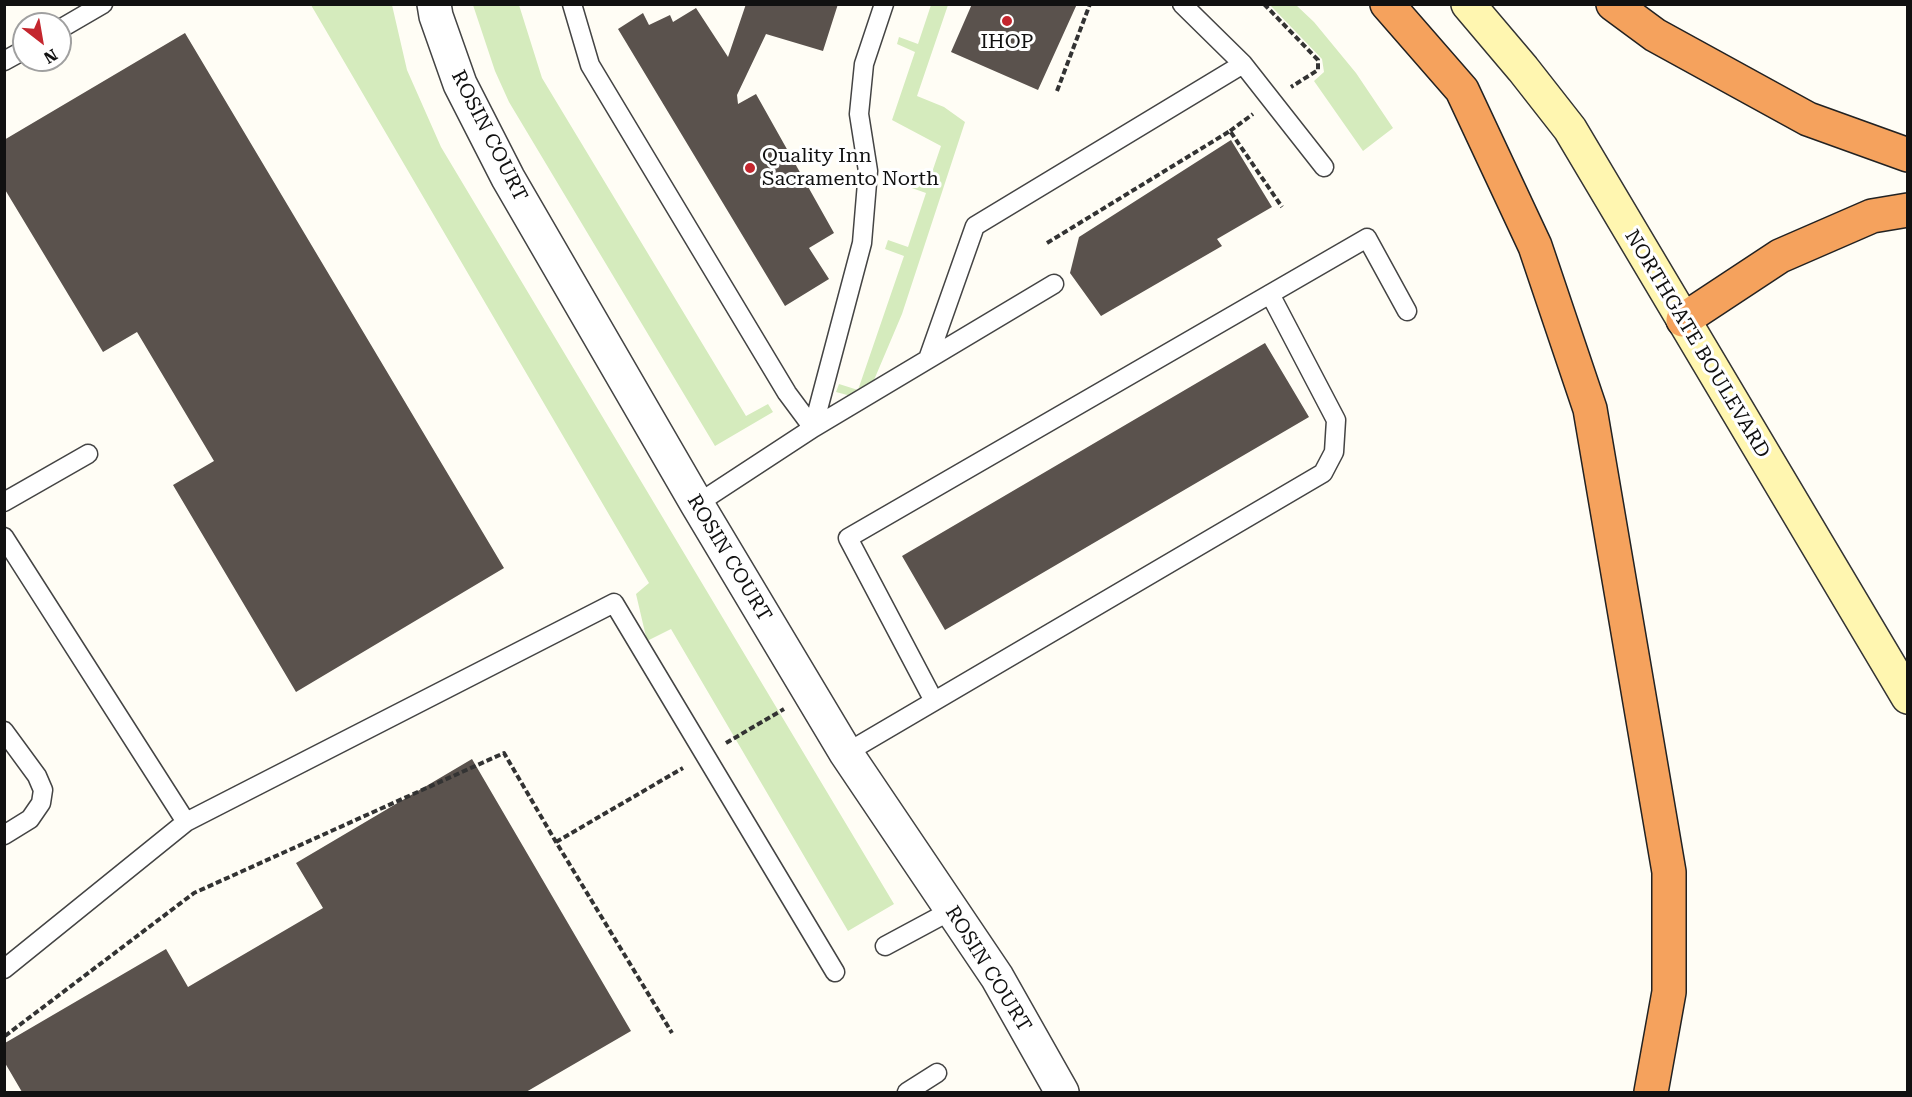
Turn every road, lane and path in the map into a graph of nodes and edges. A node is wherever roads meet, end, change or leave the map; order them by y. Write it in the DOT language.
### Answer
graph roads {
  1 [pos="103,4"];
  2 [pos="434,4"];
  3 [pos="572,4"];
  4 [pos="884,4"];
  5 [pos="1090,4"];
  6 [pos="1182,4"];
  7 [pos="1387,4"];
  8 [pos="1468,4"];
  9 [pos="1613,4"];
  10 [pos="72,22"];
  11 [pos="1243,64"];
  12 [pos="1057,91"];
  13 [pos="1908,155"];
  14 [pos="1324,167"];
  15 [pos="1282,207"];
  16 [pos="1908,210"];
  17 [pos="1047,243"];
  18 [pos="1054,284"];
  19 [pos="1270,294"];
  20 [pos="1407,311"];
  21 [pos="1683,320"];
  22 [pos="928,359"];
  23 [pos="813,428"];
  24 [pos="88,454"];
  25 [pos="4,502"];
  26 [pos="697,504"];
  27 [pos="4,537"];
  28 [pos="1908,697"];
  29 [pos="934,701"];
  30 [pos="785,708"];
  31 [pos="4,731"];
  32 [pos="846,753"];
  33 [pos="705,755"];
  34 [pos="186,822"];
  35 [pos="4,835"];
  36 [pos="555,842"];
  37 [pos="952,910"];
  38 [pos="885,946"];
  39 [pos="4,969"];
  40 [pos="835,972"];
  41 [pos="672,1033"];
  42 [pos="5,1036"];
  43 [pos="937,1073"];
  44 [pos="907,1092"];
  45 [pos="1062,1092"];
  46 [pos="1651,1092"];
  1 -- 10 [label="lane"];
  2 -- 26 [label="street, ROSIN COURT"];
  3 -- 23 [label="lane"];
  4 -- 23 [label="lane"];
  5 -- 12 [label="path"];
  6 -- 11 [label="lane"];
  7 -- 46 [label="highway"];
  8 -- 21 [label="main road, NORTHGATE BOULEVARD"];
  9 -- 13 [label="highway"];
  11 -- 14 [label="lane"];
  11 -- 22 [label="lane"];
  15 -- 17 [label="path"];
  16 -- 21 [label="highway"];
  18 -- 22 [label="lane"];
  19 -- 20 [label="lane"];
  19 -- 29 [label="lane"];
  19 -- 29 [label="lane"];
  21 -- 28 [label="main road, NORTHGATE BOULEVARD"];
  22 -- 23 [label="lane"];
  23 -- 26 [label="lane"];
  24 -- 25 [label="lane"];
  26 -- 32 [label="street, ROSIN COURT"];
  27 -- 34 [label="lane"];
  29 -- 32 [label="lane"];
  30 -- 33 [label="path"];
  31 -- 35 [label="lane"];
  32 -- 37 [label="street, ROSIN COURT"];
  33 -- 34 [label="lane"];
  33 -- 36 [label="path"];
  33 -- 40 [label="lane"];
  34 -- 39 [label="lane"];
  36 -- 41 [label="path"];
  36 -- 42 [label="path"];
  37 -- 38 [label="lane"];
  37 -- 45 [label="street, ROSIN COURT"];
  43 -- 44 [label="lane"];
}
